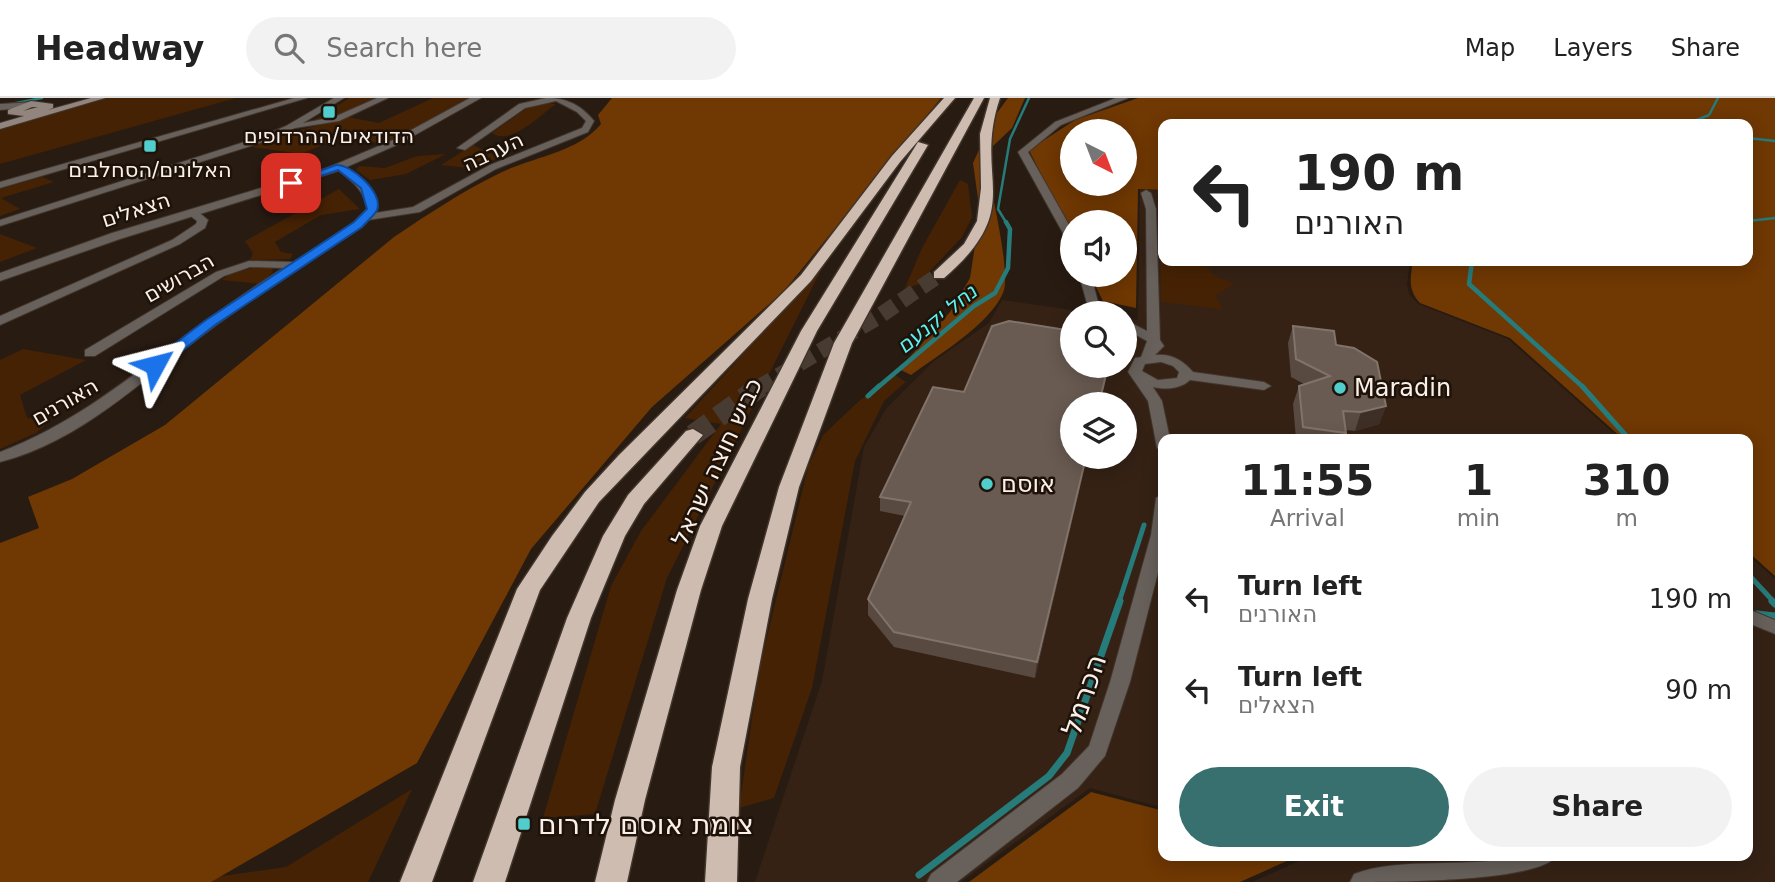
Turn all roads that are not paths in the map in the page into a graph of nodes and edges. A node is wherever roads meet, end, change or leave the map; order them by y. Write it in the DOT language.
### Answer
graph roads {
  1 [pos="71,98"];
  2 [pos="85,98"];
  3 [pos="101,98"];
  4 [pos="303,98"];
  5 [pos="340,98"];
  6 [pos="384,98"];
  7 [pos="477,98"];
  8 [pos="557,98"];
  9 [pos="950,98"];
  10 [pos="978,98"];
  11 [pos="995,98"];
  12 [pos="1124,98"];
  13 [pos="44,107"];
  14 [pos="0,109"];
  15 [pos="29,109"];
  16 [pos="12,111"];
  17 [pos="0,122"];
  18 [pos="289,128"];
  19 [pos="461,148"];
  20 [pos="340,167"];
  21 [pos="0,185"];
  22 [pos="1146,193"];
  23 [pos="192,212"];
  24 [pos="367,217"];
  25 [pos="1060,218"];
  26 [pos="0,223"];
  27 [pos="295,265"];
  28 [pos="939,275"];
  29 [pos="0,277"];
  30 [pos="0,321"];
  31 [pos="1137,331"];
  32 [pos="1154,340"];
  33 [pos="90,353"];
  34 [pos="1146,359"];
  35 [pos="1171,360"];
  36 [pos="1186,375"];
  37 [pos="1139,376"];
  38 [pos="1170,384"];
  39 [pos="1264,386"];
  40 [pos="1155,401"];
  41 [pos="1161,434"];
  42 [pos="693,435"];
  43 [pos="0,457"];
  44 [pos="1158,537"];
  45 [pos="1753,617"];
  46 [pos="1775,627"];
  47 [pos="1534,861"];
  48 [pos="490,881"];
  49 [pos="416,882"];
  50 [pos="611,882"];
  51 [pos="721,882"];
  52 [pos="939,882"];
  53 [pos="1362,882"];
  1 -- 13 [label="main road"];
  2 -- 13 [label="main road"];
  3 -- 17 [label="main road"];
  4 -- 21 [label="street"];
  5 -- 18 [label="street"];
  6 -- 18 [label="street"];
  7 -- 20 [label="street, הצאלים"];
  8 -- 19 [label="street"];
  8 -- 24 [label="street, הערבה"];
  9 -- 49 [label="highway"];
  9 -- 50 [label="highway, כביש חוצה ישראל"];
  10 -- 51 [label="highway"];
  11 -- 28 [label="highway"];
  12 -- 25 [label="street"];
  13 -- 15 [label="main road"];
  14 -- 15 [label="street"];
  14 -- 16 [label="street"];
  15 -- 16 [label="main road"];
  15 -- 17 [label="main road"];
  16 -- 17 [label="main road"];
  18 -- 26 [label="street"];
  20 -- 23 [label="street, הצאלים"];
  20 -- 24 [label="street"];
  22 -- 32 [label="street"];
  23 -- 29 [label="street, הצאלים"];
  23 -- 30 [label="street"];
  24 -- 27 [label="street, האורנים"];
  27 -- 33 [label="street, הברושים"];
  27 -- 43 [label="street, האורנים"];
  31 -- 32 [label="street"];
  32 -- 34 [label="street"];
  32 -- 35 [label="street"];
  34 -- 35 [label="street"];
  34 -- 37 [label="street"];
  35 -- 36 [label="street"];
  36 -- 38 [label="street"];
  36 -- 39 [label="street"];
  37 -- 38 [label="street"];
  37 -- 40 [label="street"];
  38 -- 40 [label="street"];
  40 -- 41 [label="street"];
  42 -- 48 [label="highway"];
  44 -- 52 [label="street, הכרמל"];
  45 -- 46 [label="street"];
  47 -- 53 [label="street"];
}
